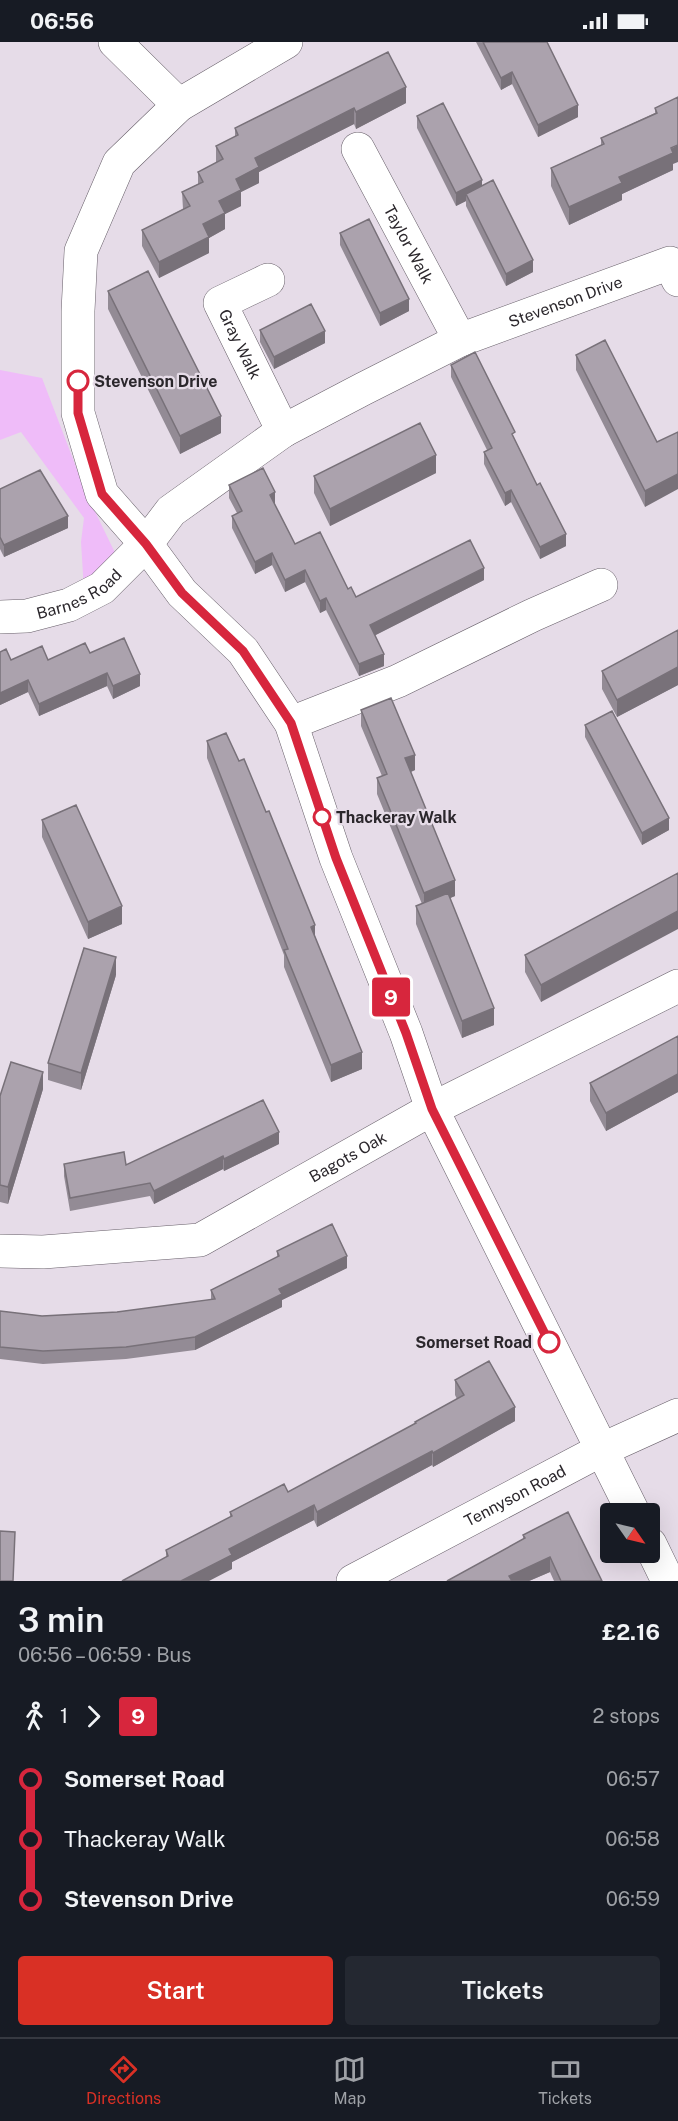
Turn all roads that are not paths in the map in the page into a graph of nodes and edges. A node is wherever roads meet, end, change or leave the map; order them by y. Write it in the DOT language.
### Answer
graph roads {
  1 [pos="115,42"];
  2 [pos="286,42"];
  3 [pos="178,105"];
  4 [pos="358,149"];
  5 [pos="268,280"];
  6 [pos="678,280"];
  7 [pos="460,340"];
  8 [pos="283,431"];
  9 [pos="146,544"];
  10 [pos="601,585"];
  11 [pos="0,617"];
  12 [pos="291,723"];
  13 [pos="678,986"];
  14 [pos="432,1109"];
  15 [pos="0,1251"];
  16 [pos="678,1415"];
  17 [pos="603,1449"];
  18 [pos="629,1503"];
  19 [pos="659,1563"];
  20 [pos="353,1581"];
  21 [pos="668,1581"];
  1 -- 3 [label="street"];
  2 -- 3 [label="street"];
  3 -- 9 [label="street"];
  4 -- 7 [label="street, Taylor Walk"];
  5 -- 8 [label="street, Gray Walk"];
  6 -- 7 [label="street, Stevenson Drive"];
  7 -- 8 [label="street, Stevenson Drive"];
  8 -- 9 [label="street, Stevenson Drive"];
  9 -- 11 [label="street, Barnes Road"];
  9 -- 12 [label="street"];
  10 -- 12 [label="street"];
  12 -- 14 [label="street"];
  13 -- 14 [label="street, Bagots Oak"];
  14 -- 15 [label="street, Bagots Oak"];
  14 -- 17 [label="street"];
  16 -- 17 [label="street, Tennyson Road"];
  17 -- 18 [label="street"];
  17 -- 20 [label="street, Tennyson Road"];
  19 -- 21 [label="street"];
}
